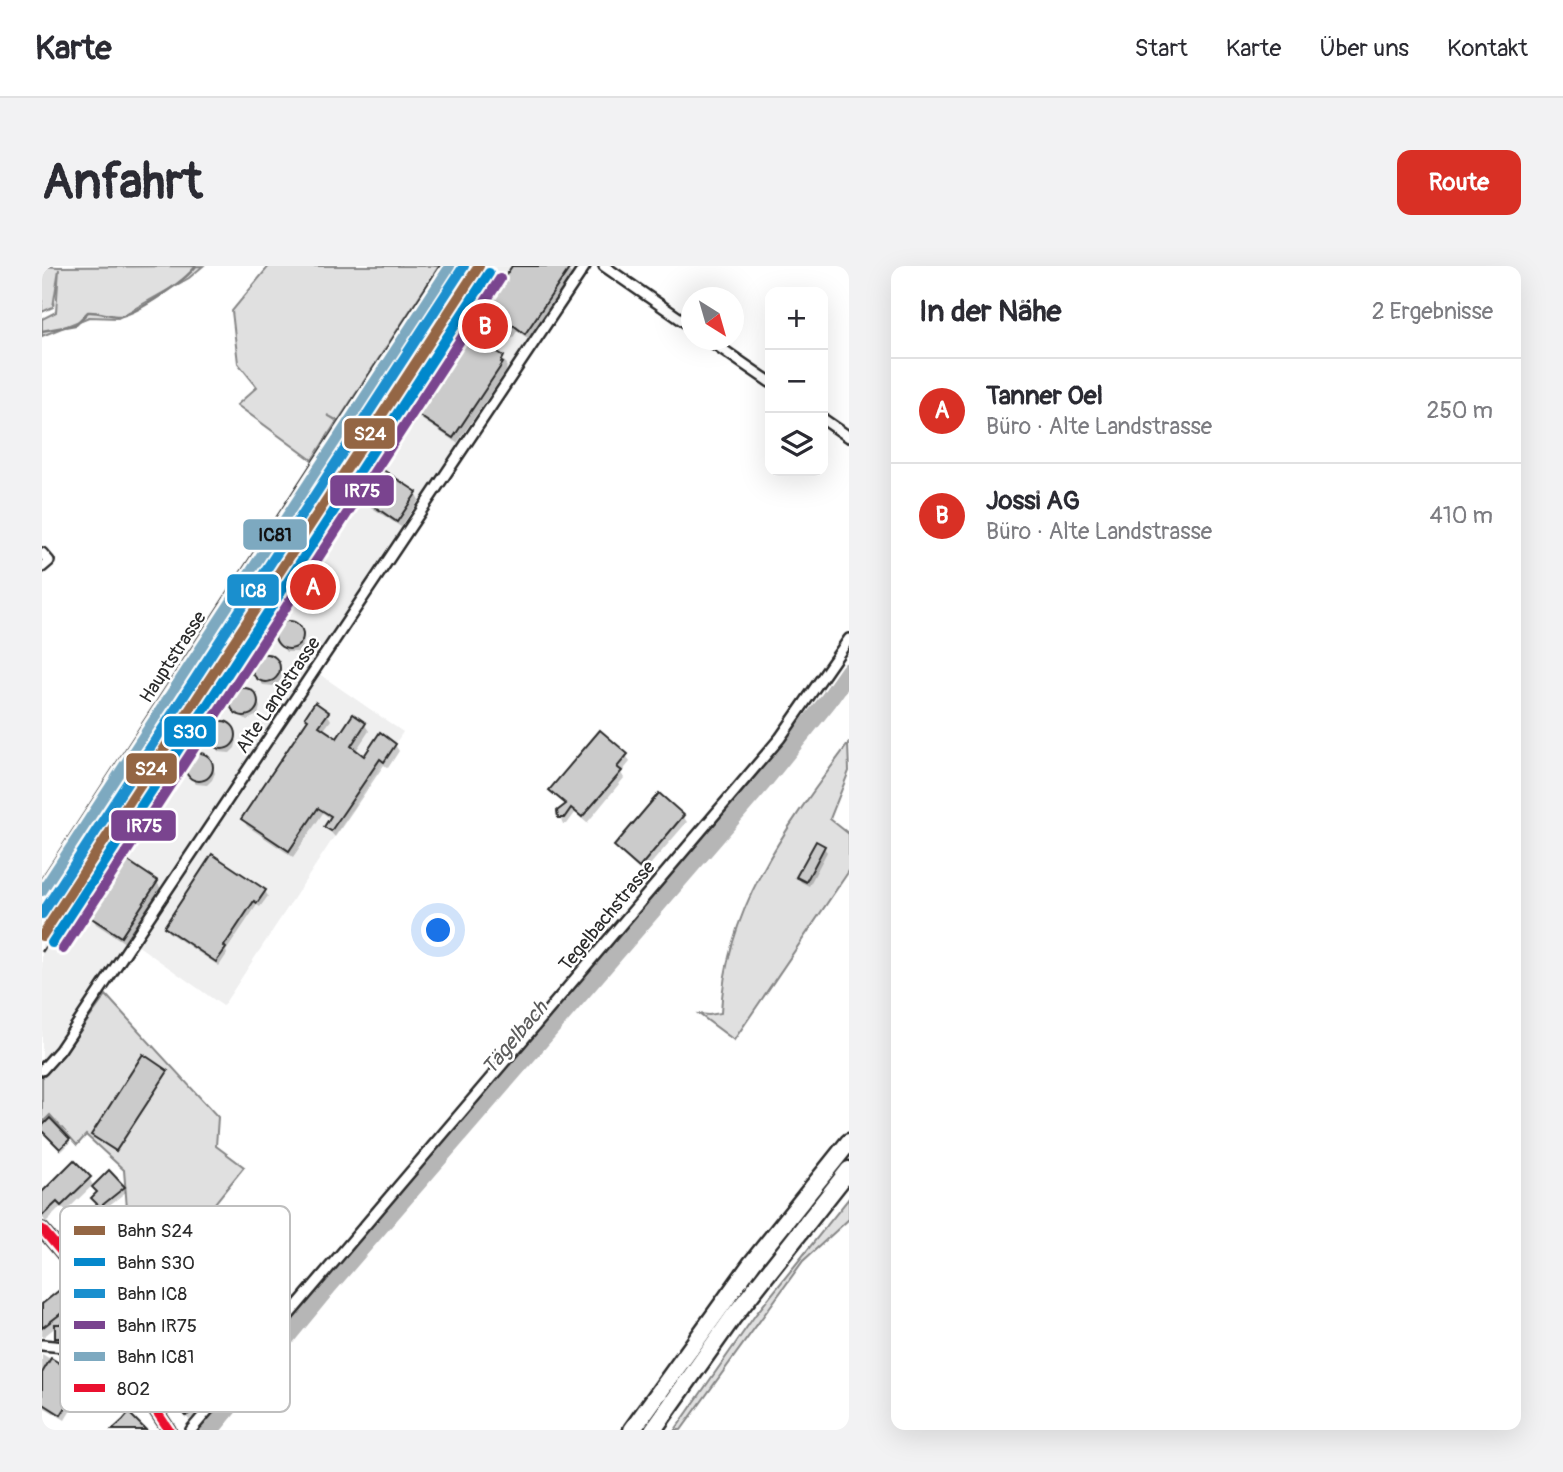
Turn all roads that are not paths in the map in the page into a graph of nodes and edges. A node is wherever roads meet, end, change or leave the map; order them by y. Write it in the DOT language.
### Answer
graph roads {
  1 [pos="450,266"];
  2 [pos="585,266"];
  3 [pos="604,266"];
  4 [pos="681,320"];
  5 [pos="724,350"];
  6 [pos="765,379"];
  7 [pos="828,422"];
  8 [pos="849,437"];
  9 [pos="42,553"];
  10 [pos="42,567"];
  11 [pos="849,639"];
  12 [pos="42,893"];
  13 [pos="42,1070"];
  14 [pos="849,1142"];
  15 [pos="849,1170"];
  16 [pos="42,1229"];
  17 [pos="60,1250"];
  18 [pos="290,1314"];
  19 [pos="42,1345"];
  20 [pos="60,1347"];
  21 [pos="157,1412"];
  22 [pos="206,1412"];
  23 [pos="169,1430"];
  24 [pos="191,1430"];
  25 [pos="632,1430"];
  26 [pos="653,1430"];
  1 -- 12 [label="main road, Hauptstrasse"];
  2 -- 13 [label="street, Alte Landstrasse"];
  3 -- 4 [label="street"];
  5 -- 6 [label="street"];
  7 -- 8 [label="street"];
  9 -- 10 [label="street"];
  11 -- 18 [label="street, Tegelbachstrasse"];
  14 -- 25 [label="highway"];
  15 -- 26 [label="highway"];
  16 -- 17 [label="street"];
  19 -- 20 [label="street"];
  21 -- 23 [label="street"];
  22 -- 24 [label="street, Tegelbachstrasse"];
}
